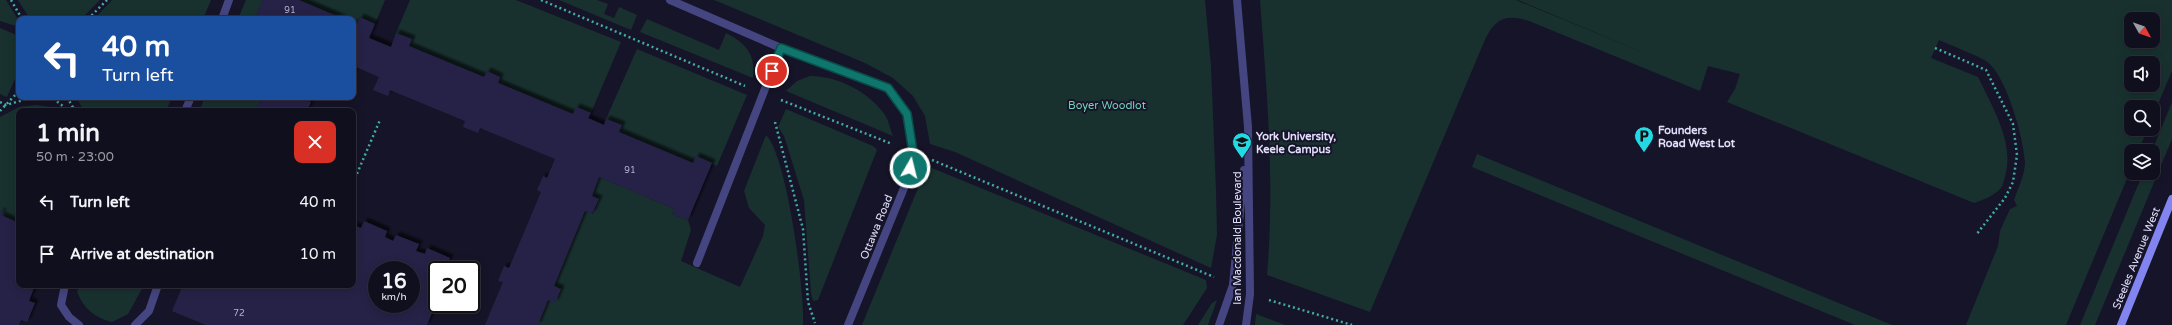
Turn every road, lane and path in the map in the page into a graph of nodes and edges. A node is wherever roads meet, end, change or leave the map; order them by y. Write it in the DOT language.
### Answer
graph roads {
  1 [pos="10,0"];
  2 [pos="107,0"];
  3 [pos="229,0"];
  4 [pos="541,0"];
  5 [pos="670,0"];
  6 [pos="1237,0"];
  7 [pos="20,16"];
  8 [pos="91,16"];
  9 [pos="223,16"];
  10 [pos="781,48"];
  11 [pos="1935,48"];
  12 [pos="750,88"];
  13 [pos="16,94"];
  14 [pos="24,100"];
  15 [pos="55,100"];
  16 [pos="0,102"];
  17 [pos="6,105"];
  18 [pos="65,108"];
  19 [pos="779,108"];
  20 [pos="0,111"];
  21 [pos="777,115"];
  22 [pos="380,120"];
  23 [pos="1248,127"];
  24 [pos="894,145"];
  25 [pos="930,159"];
  26 [pos="356,176"];
  27 [pos="2172,199"];
  28 [pos="1976,235"];
  29 [pos="698,263"];
  30 [pos="1219,279"];
  31 [pos="64,288"];
  32 [pos="157,288"];
  33 [pos="1268,299"];
  34 [pos="815,323"];
  35 [pos="79,325"];
  36 [pos="135,325"];
  37 [pos="848,325"];
  38 [pos="1219,325"];
  39 [pos="1246,325"];
  40 [pos="1352,325"];
  41 [pos="2121,325"];
  1 -- 7 [label="path"];
  2 -- 8 [label="path"];
  3 -- 9 [label="street"];
  4 -- 12 [label="path"];
  5 -- 10 [label="street, Ottawa Road"];
  6 -- 23 [label="street, Ian Macdonald Boulevard"];
  10 -- 29 [label="street"];
  10 -- 37 [label="street, Ottawa Road"];
  11 -- 28 [label="path"];
  13 -- 17 [label="path"];
  14 -- 17 [label="path"];
  15 -- 18 [label="path"];
  16 -- 17 [label="path"];
  17 -- 20 [label="path"];
  19 -- 24 [label="path"];
  21 -- 34 [label="path"];
  22 -- 26 [label="path"];
  23 -- 38 [label="street, Ian Macdonald Boulevard"];
  23 -- 39 [label="street, Ian Macdonald Boulevard"];
  25 -- 30 [label="path"];
  27 -- 41 [label="main road, Steeles Avenue West"];
  31 -- 35 [label="street"];
  32 -- 36 [label="street"];
  33 -- 40 [label="path"];
}
